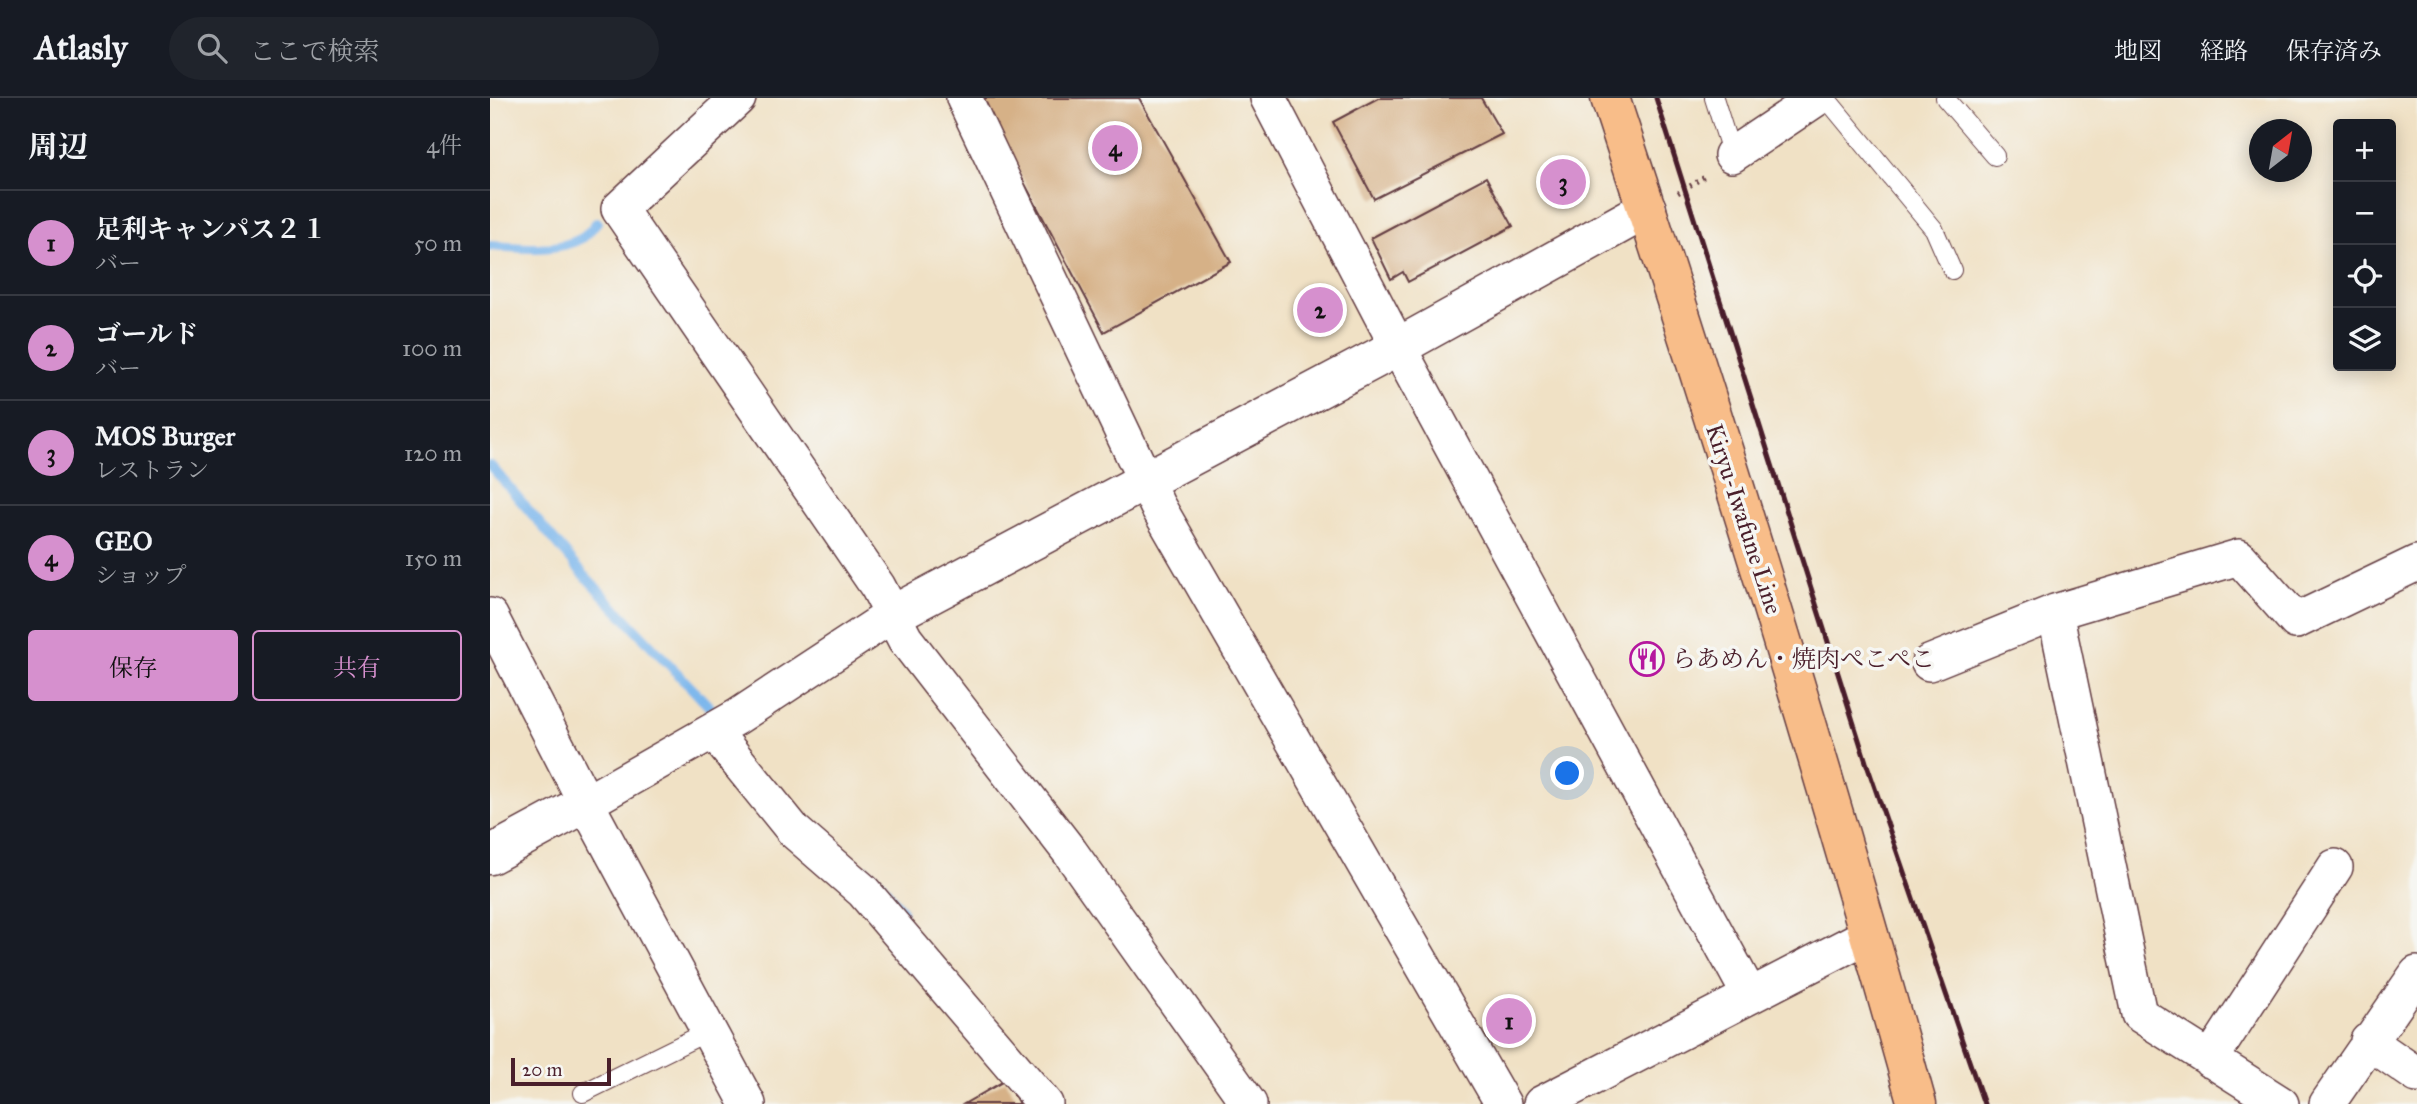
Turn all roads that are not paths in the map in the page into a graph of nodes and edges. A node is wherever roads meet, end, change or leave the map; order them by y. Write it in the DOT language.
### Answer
graph roads {
  1 [pos="738,98"];
  2 [pos="964,98"];
  3 [pos="1268,98"];
  4 [pos="1610,98"];
  5 [pos="1714,98"];
  6 [pos="1817,98"];
  7 [pos="1826,98"];
  8 [pos="1945,98"];
  9 [pos="1995,156"];
  10 [pos="1720,165"];
  11 [pos="1657,204"];
  12 [pos="1952,270"];
  13 [pos="1398,347"];
  14 [pos="1145,481"];
  15 [pos="2417,562"];
  16 [pos="2055,612"];
  17 [pos="892,615"];
  18 [pos="490,616"];
  19 [pos="1930,663"];
  20 [pos="723,724"];
  21 [pos="586,803"];
  22 [pos="490,855"];
  23 [pos="2335,867"];
  24 [pos="1870,934"];
  25 [pos="2417,974"];
  26 [pos="1749,996"];
  27 [pos="709,1031"];
  28 [pos="2368,1041"];
  29 [pos="2210,1060"];
  30 [pos="2417,1075"];
  31 [pos="583,1094"];
  32 [pos="748,1104"];
  33 [pos="1045,1104"];
  34 [pos="1249,1104"];
  35 [pos="1503,1104"];
  36 [pos="1541,1104"];
  37 [pos="1917,1104"];
  38 [pos="2281,1104"];
  39 [pos="2327,1104"];
  1 -- 17 [label="street"];
  2 -- 14 [label="street"];
  3 -- 13 [label="street"];
  4 -- 11 [label="main road, Kiryu-Iwafune Line"];
  5 -- 10 [label="lane"];
  6 -- 10 [label="street"];
  7 -- 12 [label="lane"];
  8 -- 9 [label="lane"];
  11 -- 13 [label="street"];
  11 -- 24 [label="main road, Kiryu-Iwafune Line"];
  13 -- 14 [label="street"];
  13 -- 26 [label="street"];
  14 -- 17 [label="street"];
  14 -- 35 [label="street"];
  15 -- 16 [label="street"];
  16 -- 19 [label="street"];
  16 -- 29 [label="street"];
  17 -- 20 [label="street"];
  17 -- 34 [label="street"];
  18 -- 21 [label="street"];
  20 -- 21 [label="street"];
  20 -- 33 [label="street"];
  21 -- 22 [label="street"];
  21 -- 27 [label="street"];
  23 -- 29 [label="street"];
  24 -- 26 [label="street"];
  24 -- 37 [label="main road, Kiryu-Iwafune Line"];
  25 -- 28 [label="street"];
  26 -- 36 [label="street"];
  27 -- 31 [label="lane"];
  27 -- 32 [label="street"];
  28 -- 30 [label="street"];
  28 -- 39 [label="street"];
  29 -- 38 [label="street"];
}
